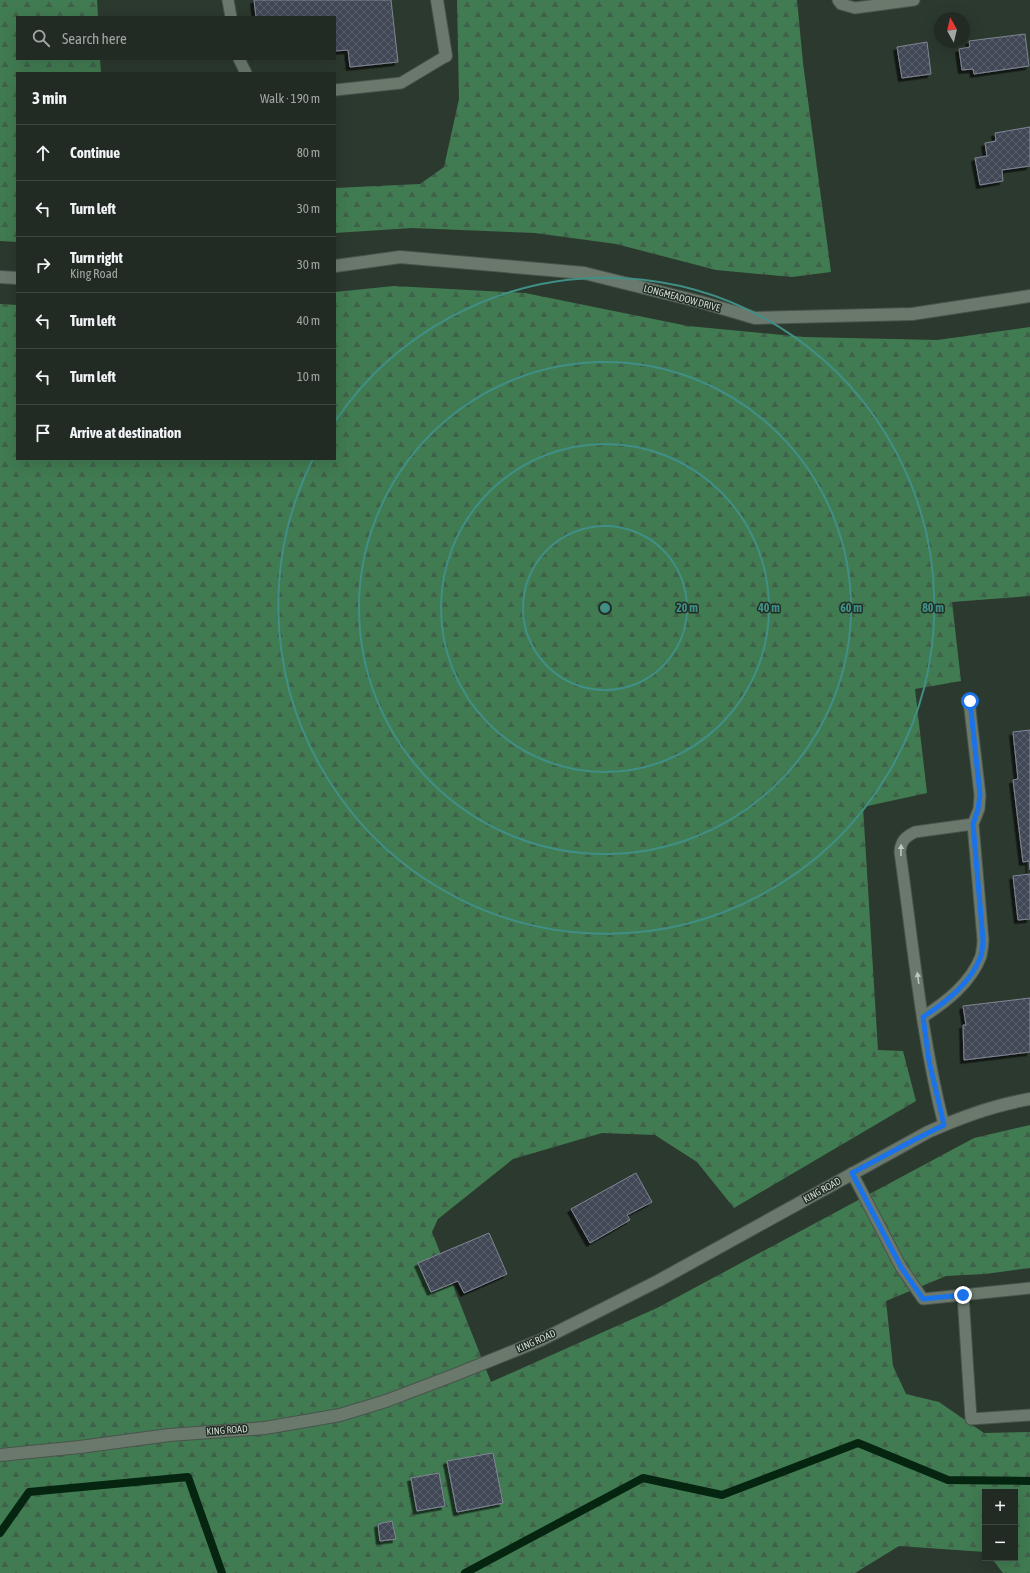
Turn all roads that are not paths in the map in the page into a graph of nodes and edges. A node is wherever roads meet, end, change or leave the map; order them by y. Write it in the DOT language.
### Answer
graph roads {
  1 [pos="228,0"];
  2 [pos="437,0"];
  3 [pos="838,0"];
  4 [pos="914,0"];
  5 [pos="231,16"];
  6 [pos="446,56"];
  7 [pos="240,60"];
  8 [pos="246,72"];
  9 [pos="336,90"];
  10 [pos="336,266"];
  11 [pos="0,277"];
  12 [pos="16,278"];
  13 [pos="1030,296"];
  14 [pos="970,701"];
  15 [pos="973,824"];
  16 [pos="923,1017"];
  17 [pos="1030,1099"];
  18 [pos="944,1125"];
  19 [pos="852,1173"];
  20 [pos="1030,1288"];
  21 [pos="963,1295"];
  22 [pos="1030,1415"];
  23 [pos="0,1455"];
  1 -- 5 [label="lane"];
  2 -- 6 [label="street"];
  3 -- 4 [label="lane"];
  6 -- 9 [label="lane"];
  7 -- 8 [label="lane"];
  10 -- 13 [label="street, LONGMEADOW DRIVE"];
  11 -- 12 [label="street"];
  14 -- 15 [label="lane"];
  15 -- 16 [label="lane"];
  16 -- 15 [label="lane, one-way"];
  16 -- 18 [label="lane"];
  17 -- 18 [label="street, KING ROAD"];
  18 -- 19 [label="street, KING ROAD"];
  19 -- 21 [label="lane"];
  19 -- 23 [label="street, KING ROAD"];
  20 -- 21 [label="lane"];
  21 -- 22 [label="lane"];
}
